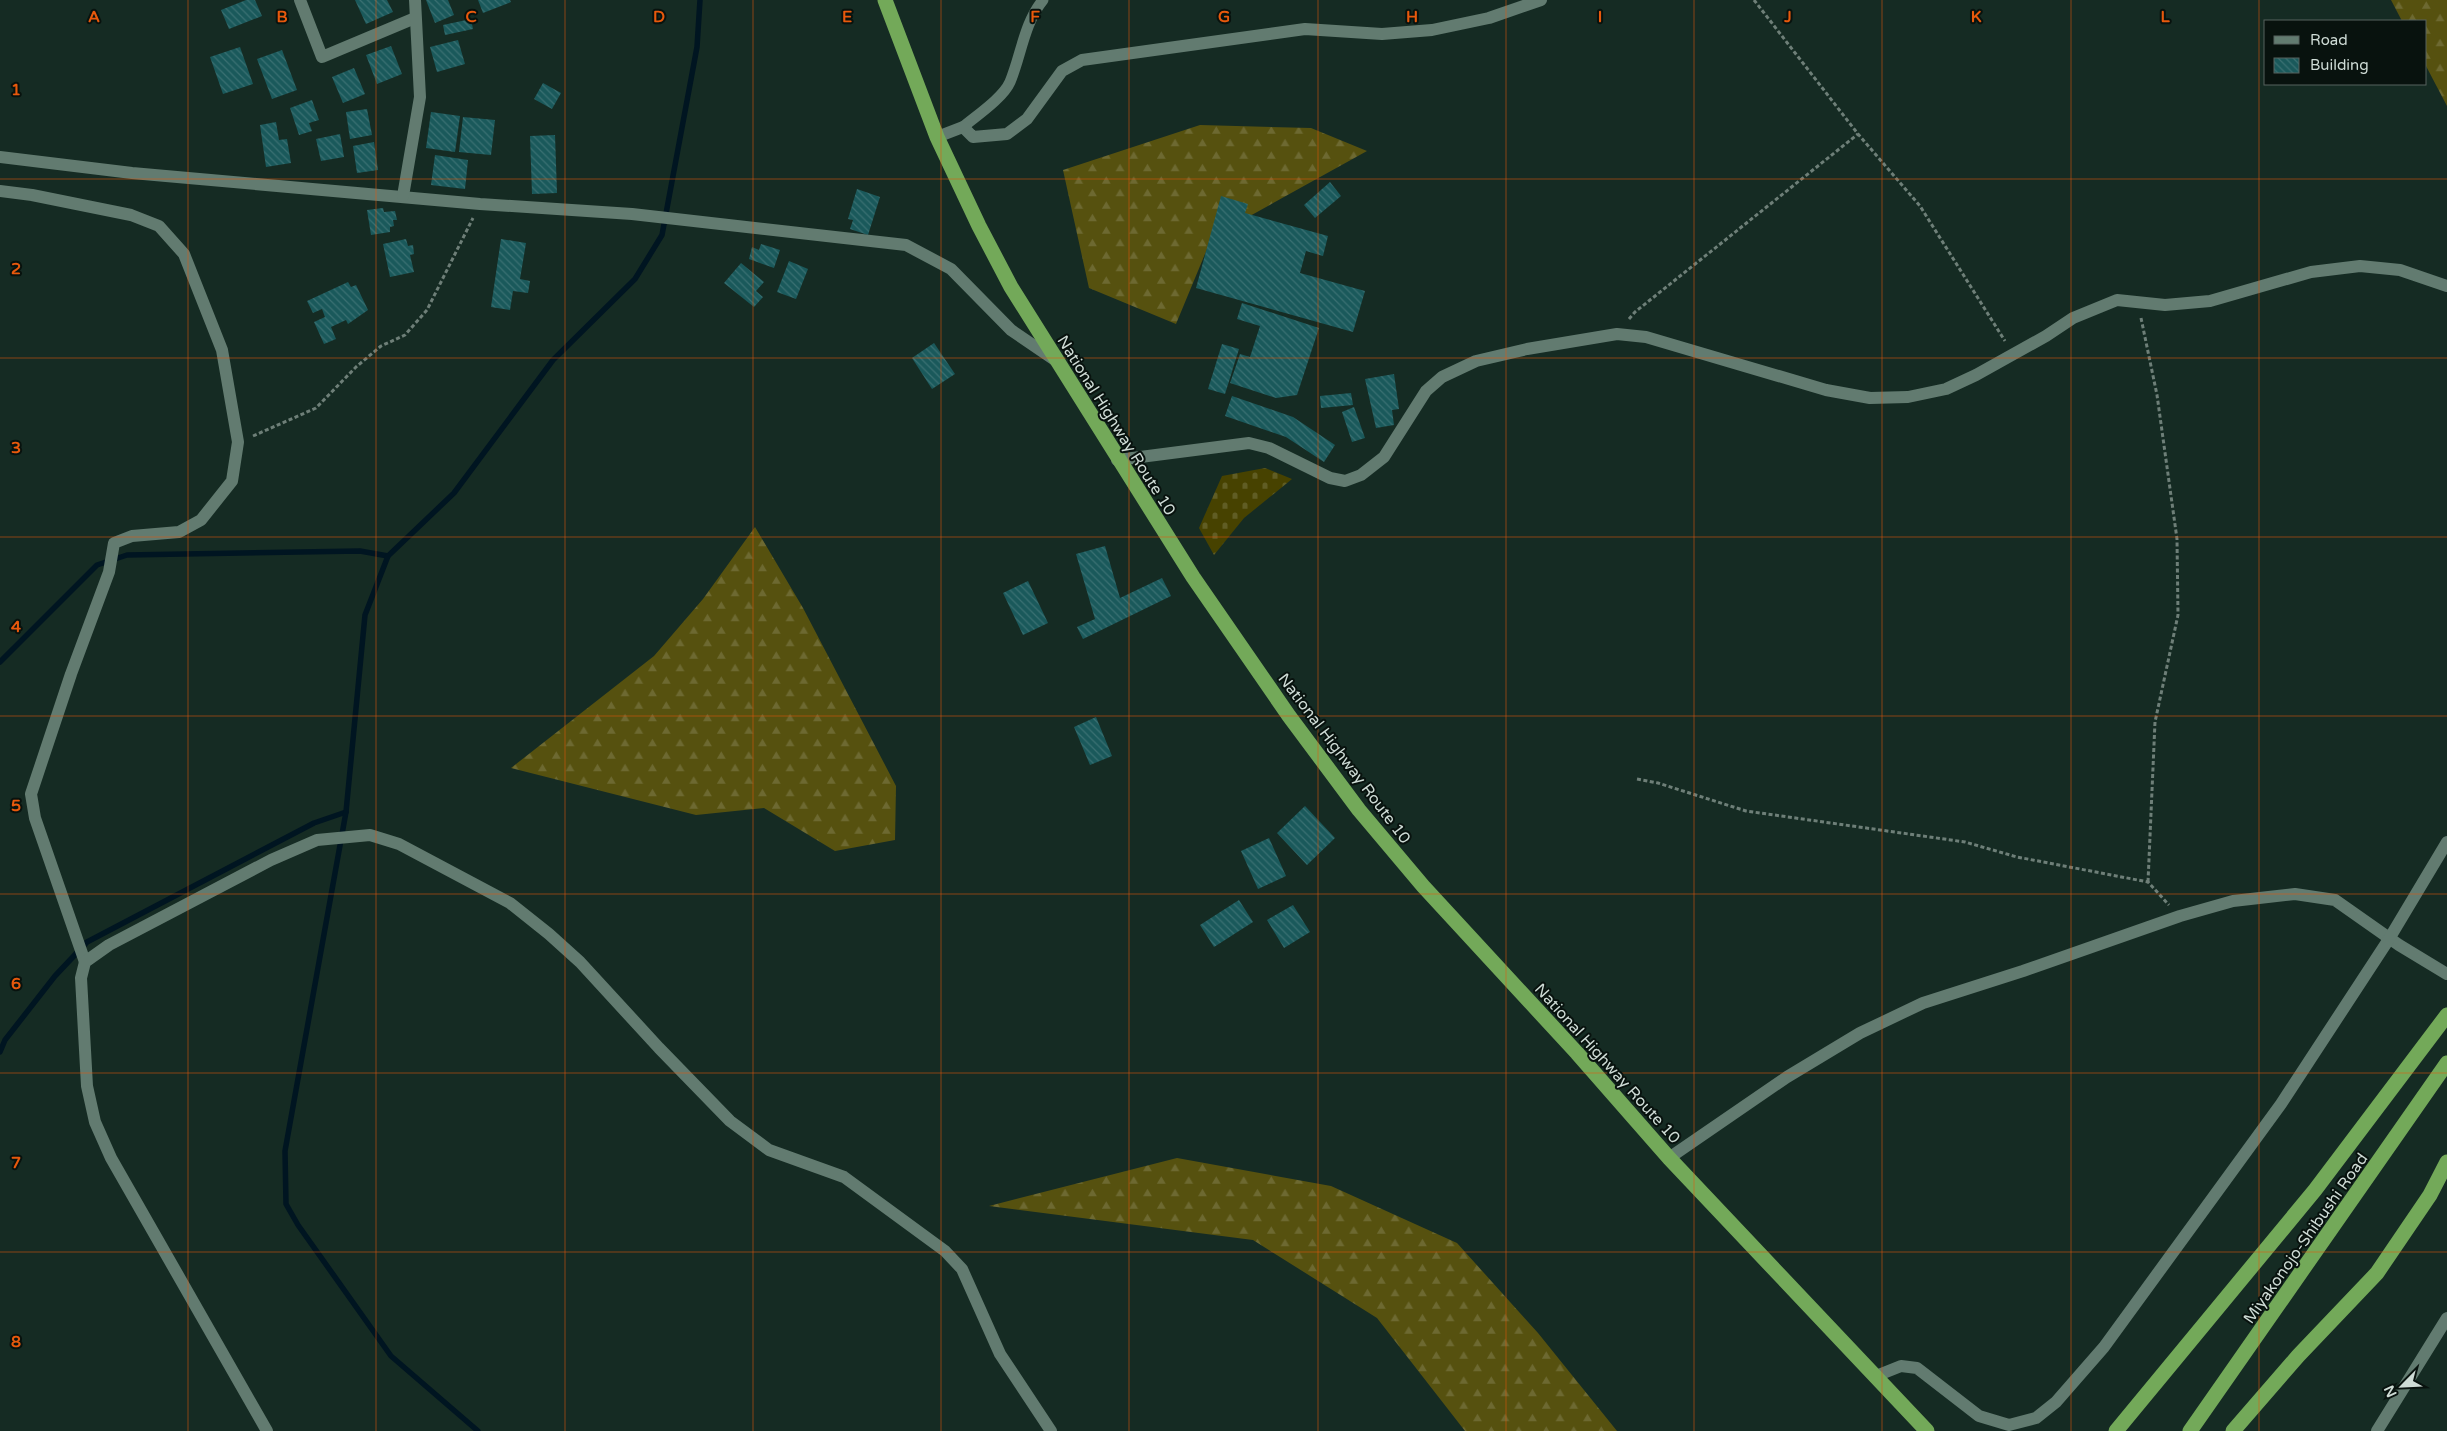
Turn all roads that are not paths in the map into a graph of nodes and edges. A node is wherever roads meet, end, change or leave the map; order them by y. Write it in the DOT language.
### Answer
graph roads {
  1 [pos="300,0"];
  2 [pos="415,0"];
  3 [pos="886,0"];
  4 [pos="1042,0"];
  5 [pos="1541,0"];
  6 [pos="415,18"];
  7 [pos="963,128"];
  8 [pos="937,137"];
  9 [pos="0,157"];
  10 [pos="0,191"];
  11 [pos="404,196"];
  12 [pos="2447,286"];
  13 [pos="1055,360"];
  14 [pos="1117,460"];
  15 [pos="2447,842"];
  16 [pos="2394,942"];
  17 [pos="85,962"];
  18 [pos="2447,974"];
  19 [pos="2447,1015"];
  20 [pos="2447,1063"];
  21 [pos="1669,1158"];
  22 [pos="2447,1162"];
  23 [pos="2447,1318"];
  24 [pos="1876,1376"];
  25 [pos="267,1431"];
  26 [pos="1052,1431"];
  27 [pos="1927,1431"];
  28 [pos="2116,1431"];
  29 [pos="2190,1431"];
  30 [pos="2233,1431"];
  31 [pos="2377,1431"];
  1 -- 6 [label="street"];
  2 -- 6 [label="street"];
  3 -- 8 [label="highway, National Highway Route 10"];
  4 -- 7 [label="lane"];
  5 -- 7 [label="street"];
  6 -- 11 [label="street"];
  7 -- 8 [label="street"];
  8 -- 13 [label="highway, National Highway Route 10"];
  9 -- 11 [label="street"];
  10 -- 17 [label="street"];
  11 -- 13 [label="street"];
  12 -- 14 [label="street"];
  13 -- 14 [label="highway, National Highway Route 10"];
  14 -- 21 [label="highway, National Highway Route 10"];
  15 -- 16 [label="street"];
  16 -- 18 [label="street"];
  16 -- 21 [label="street"];
  16 -- 24 [label="street"];
  17 -- 25 [label="street"];
  17 -- 26 [label="street"];
  19 -- 28 [label="highway"];
  20 -- 29 [label="highway, Miyakonojo-Shibushi Road"];
  21 -- 24 [label="highway, National Highway Route 10"];
  22 -- 30 [label="highway"];
  23 -- 31 [label="street"];
  24 -- 27 [label="highway, National Highway Route 10"];
}
